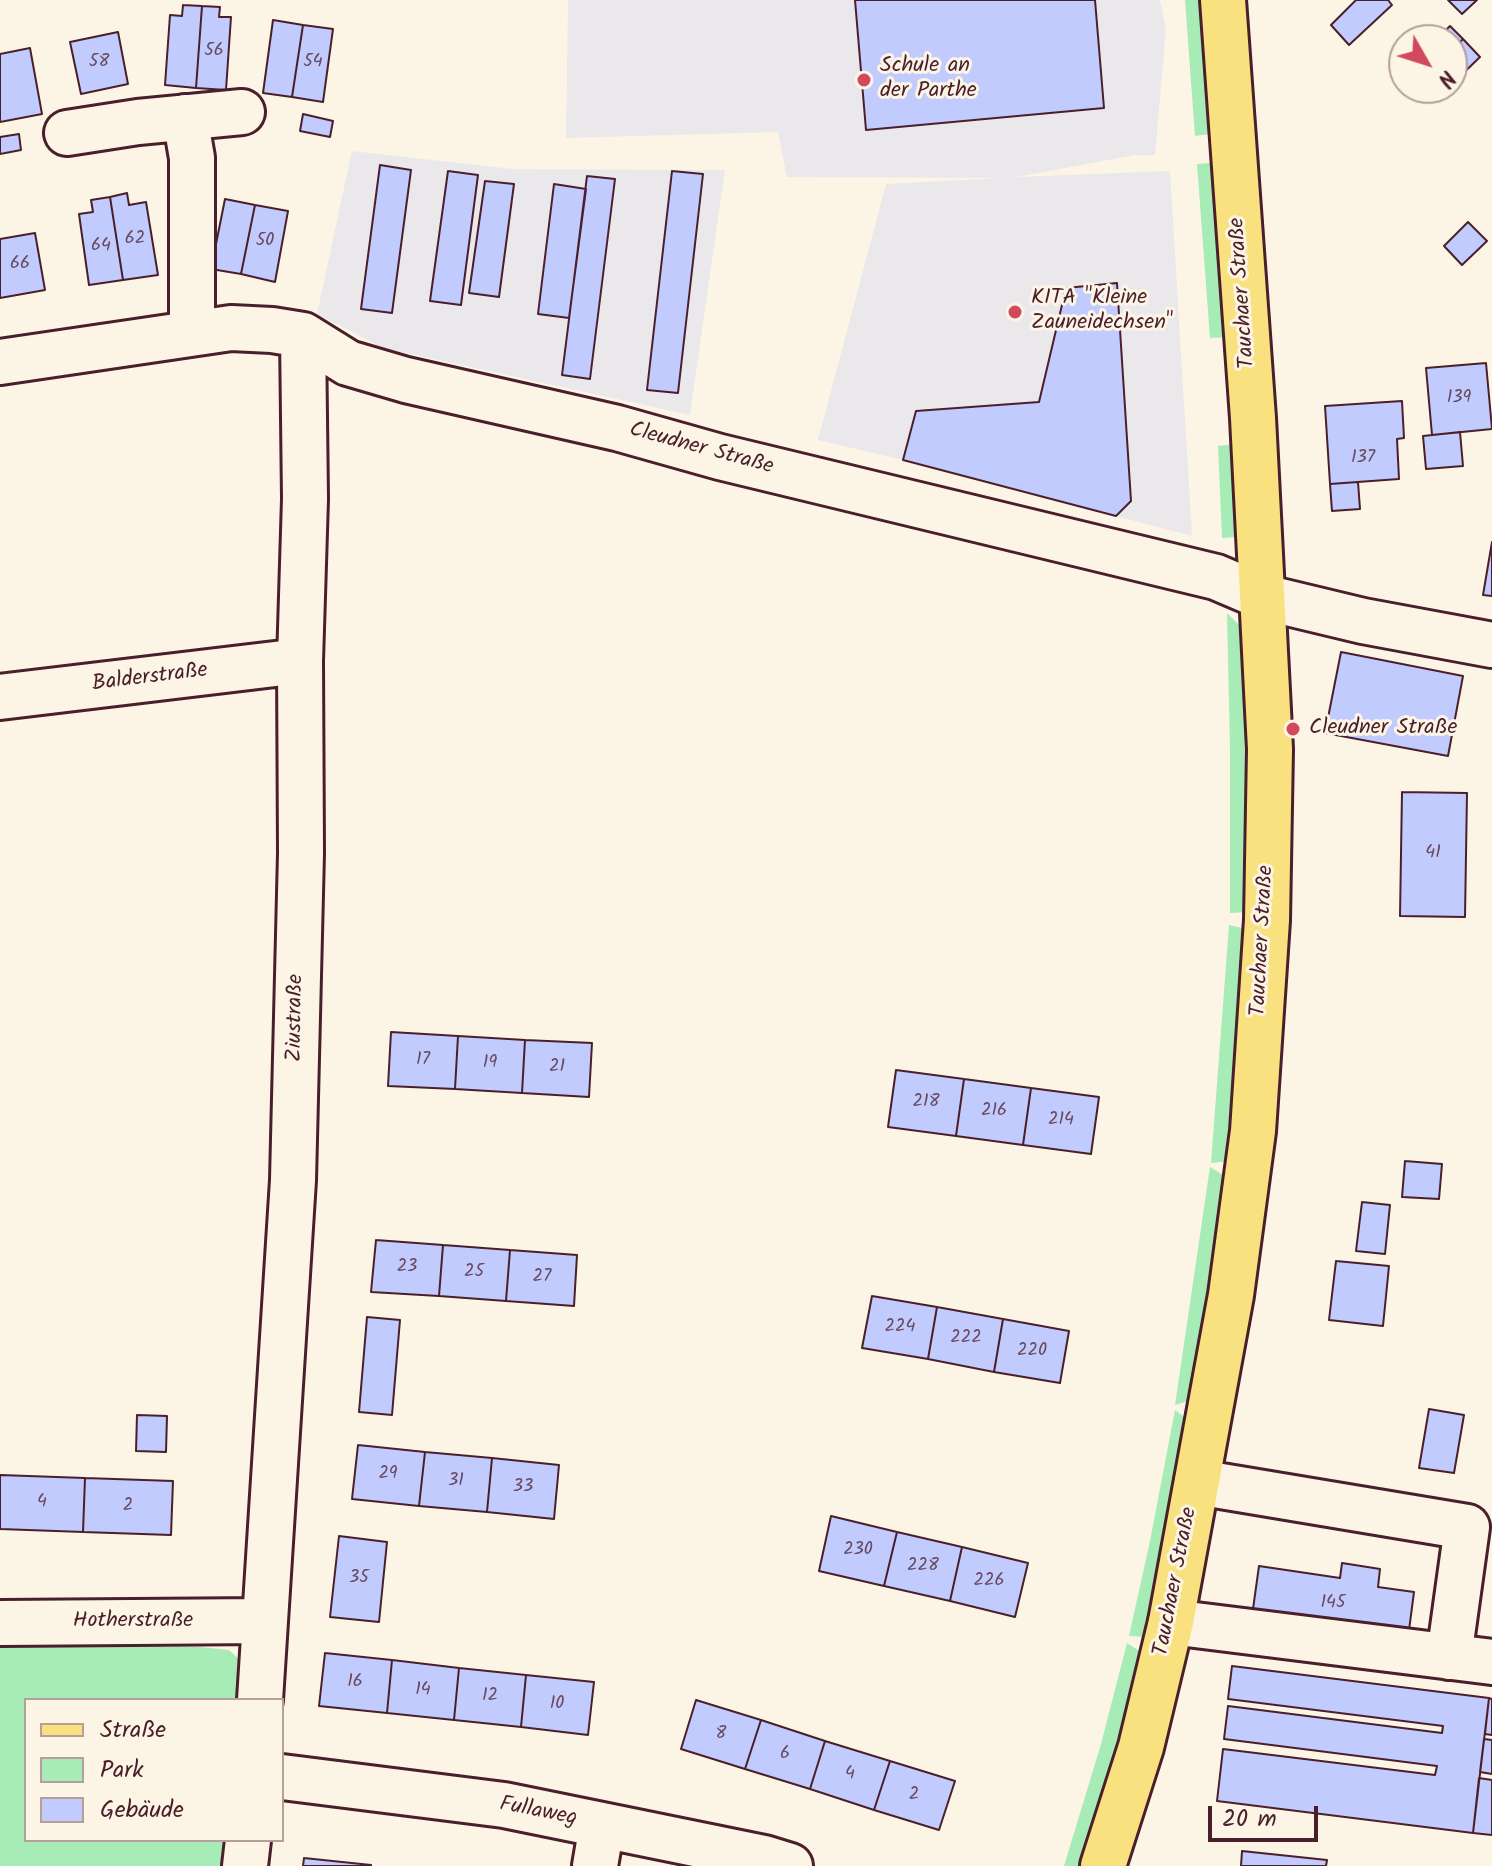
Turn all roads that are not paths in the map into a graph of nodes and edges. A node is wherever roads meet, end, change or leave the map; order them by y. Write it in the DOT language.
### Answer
graph roads {
  1 [pos="1223,0"];
  2 [pos="242,112"];
  3 [pos="185,117"];
  4 [pos="67,133"];
  5 [pos="192,332"];
  6 [pos="303,335"];
  7 [pos="0,362"];
  8 [pos="1263,597"];
  9 [pos="1492,645"];
  10 [pos="300,661"];
  11 [pos="0,697"];
  12 [pos="1197,1482"];
  13 [pos="265,1621"];
  14 [pos="1171,1622"];
  15 [pos="0,1623"];
  16 [pos="1449,1657"];
  17 [pos="1492,1662"];
  18 [pos="260,1698"];
  19 [pos="284,1777"];
  20 [pos="248,1842"];
  21 [pos="598,1845"];
  22 [pos="245,1866"];
  23 [pos="790,1866"];
  24 [pos="1103,1866"];
  1 -- 8 [label="main road, Tauchaer Straße"];
  2 -- 3 [label="street"];
  3 -- 4 [label="street"];
  3 -- 5 [label="street"];
  5 -- 6 [label="street, Cleudner Straße"];
  5 -- 7 [label="street, Cleudner Straße"];
  6 -- 8 [label="street, Cleudner Straße"];
  6 -- 10 [label="street, Ziustraße"];
  8 -- 9 [label="street, Cleudner Straße"];
  8 -- 12 [label="main road, Tauchaer Straße"];
  10 -- 11 [label="street, Balderstraße"];
  10 -- 13 [label="street, Ziustraße"];
  12 -- 14 [label="main road, Tauchaer Straße"];
  12 -- 16 [label="street"];
  13 -- 15 [label="street, Hotherstraße"];
  13 -- 18 [label="street, Ziustraße"];
  14 -- 16 [label="street"];
  14 -- 24 [label="main road, Tauchaer Straße"];
  16 -- 17 [label="street"];
  19 -- 21 [label="street, Fullaweg"];
  20 -- 22 [label="street"];
  21 -- 23 [label="street, Fullaweg"];
}
